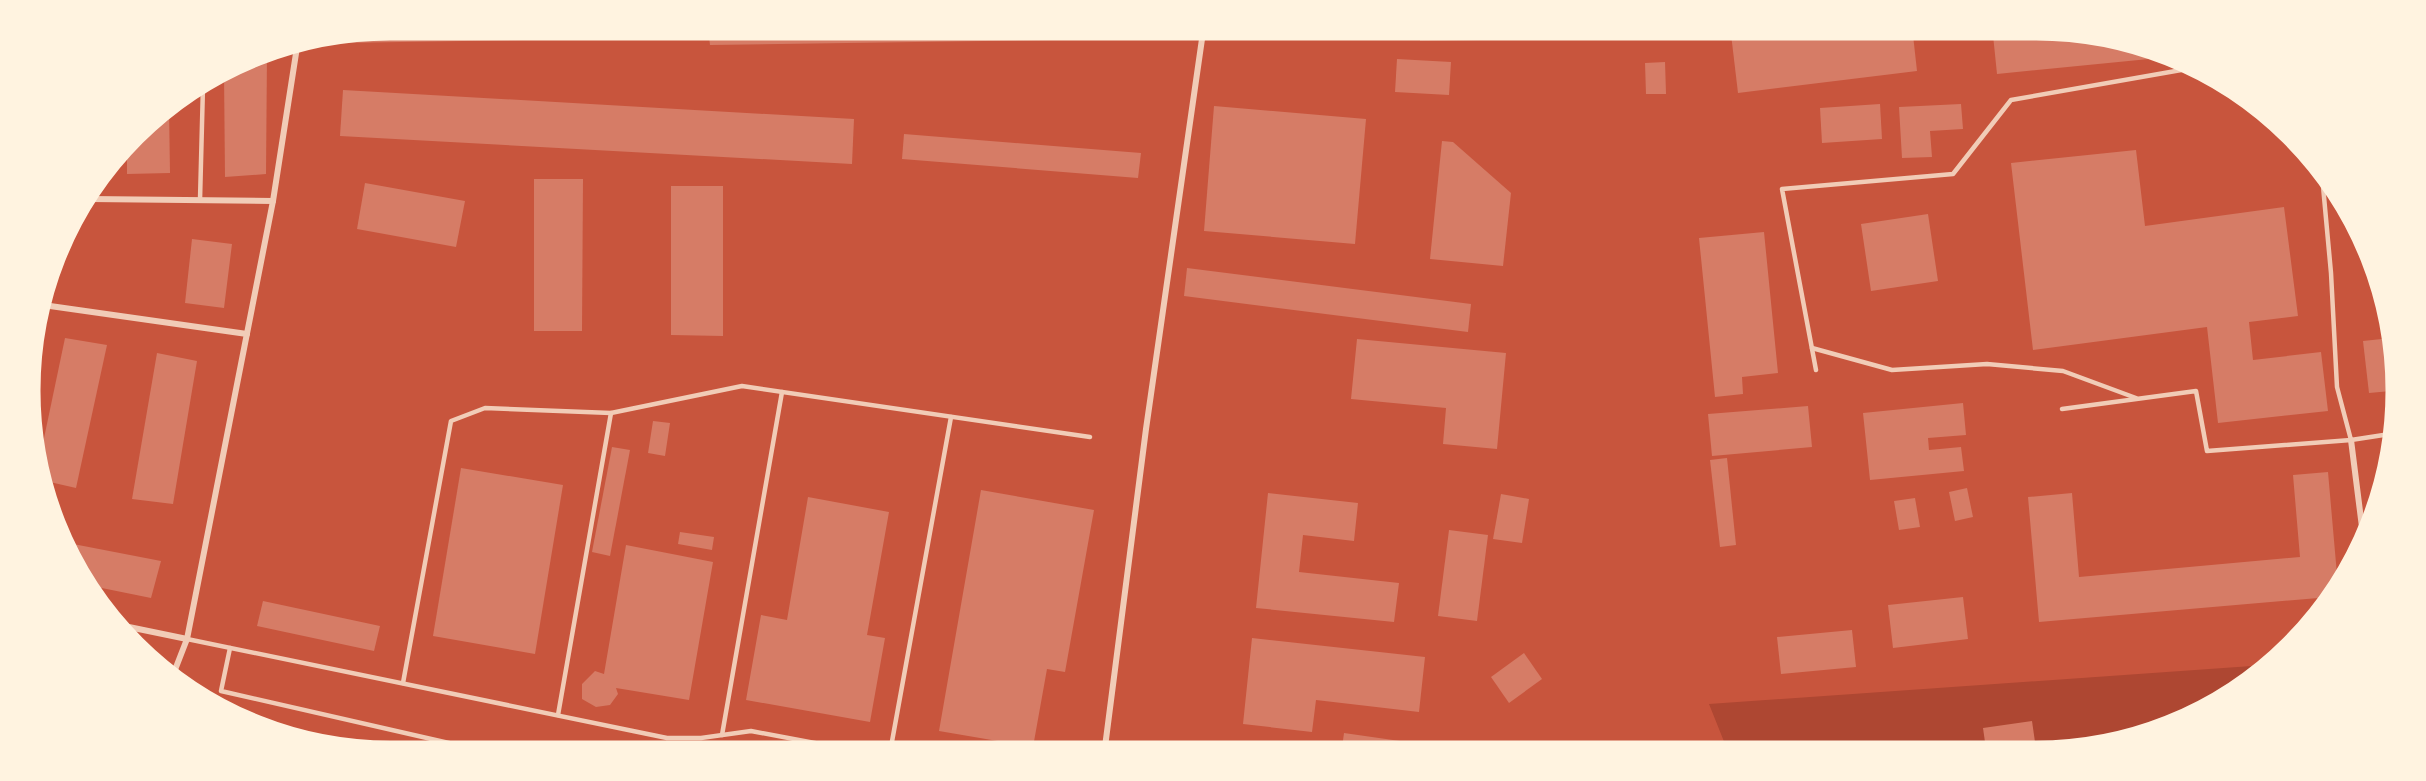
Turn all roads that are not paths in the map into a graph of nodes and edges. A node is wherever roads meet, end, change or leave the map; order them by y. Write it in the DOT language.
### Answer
graph roads {
  1 [pos="1202,39"];
  2 [pos="296,52"];
  3 [pos="2180,70"];
  4 [pos="203,93"];
  5 [pos="2323,189"];
  6 [pos="96,199"];
  7 [pos="200,200"];
  8 [pos="273,201"];
  9 [pos="50,306"];
  10 [pos="247,334"];
  11 [pos="1812,348"];
  12 [pos="1815,370"];
  13 [pos="782,392"];
  14 [pos="2138,399"];
  15 [pos="2062,409"];
  16 [pos="611,413"];
  17 [pos="951,417"];
  18 [pos="2384,435"];
  19 [pos="1090,437"];
  20 [pos="2351,440"];
  21 [pos="2361,521"];
  22 [pos="131,627"];
  23 [pos="187,639"];
  24 [pos="231,648"];
  25 [pos="176,668"];
  26 [pos="403,684"];
  27 [pos="558,716"];
  28 [pos="722,735"];
  29 [pos="444,742"];
  30 [pos="809,742"];
  31 [pos="892,742"];
  32 [pos="1106,742"];
  1 -- 32 [label="street"];
  2 -- 8 [label="street"];
  3 -- 11 [label="lane"];
  4 -- 7 [label="lane"];
  5 -- 20 [label="lane"];
  6 -- 7 [label="street"];
  7 -- 8 [label="street"];
  8 -- 10 [label="street"];
  9 -- 10 [label="street"];
  10 -- 23 [label="street"];
  11 -- 12 [label="lane"];
  11 -- 14 [label="lane"];
  13 -- 16 [label="lane"];
  13 -- 17 [label="lane"];
  13 -- 28 [label="lane"];
  14 -- 15 [label="lane"];
  14 -- 20 [label="lane"];
  16 -- 26 [label="lane"];
  16 -- 27 [label="lane"];
  17 -- 19 [label="lane"];
  17 -- 31 [label="lane"];
  18 -- 20 [label="lane"];
  20 -- 21 [label="street"];
  22 -- 23 [label="street"];
  23 -- 24 [label="lane"];
  23 -- 25 [label="street"];
  24 -- 26 [label="lane"];
  24 -- 29 [label="lane"];
  26 -- 27 [label="lane"];
  27 -- 28 [label="lane"];
  28 -- 30 [label="lane"];
}
